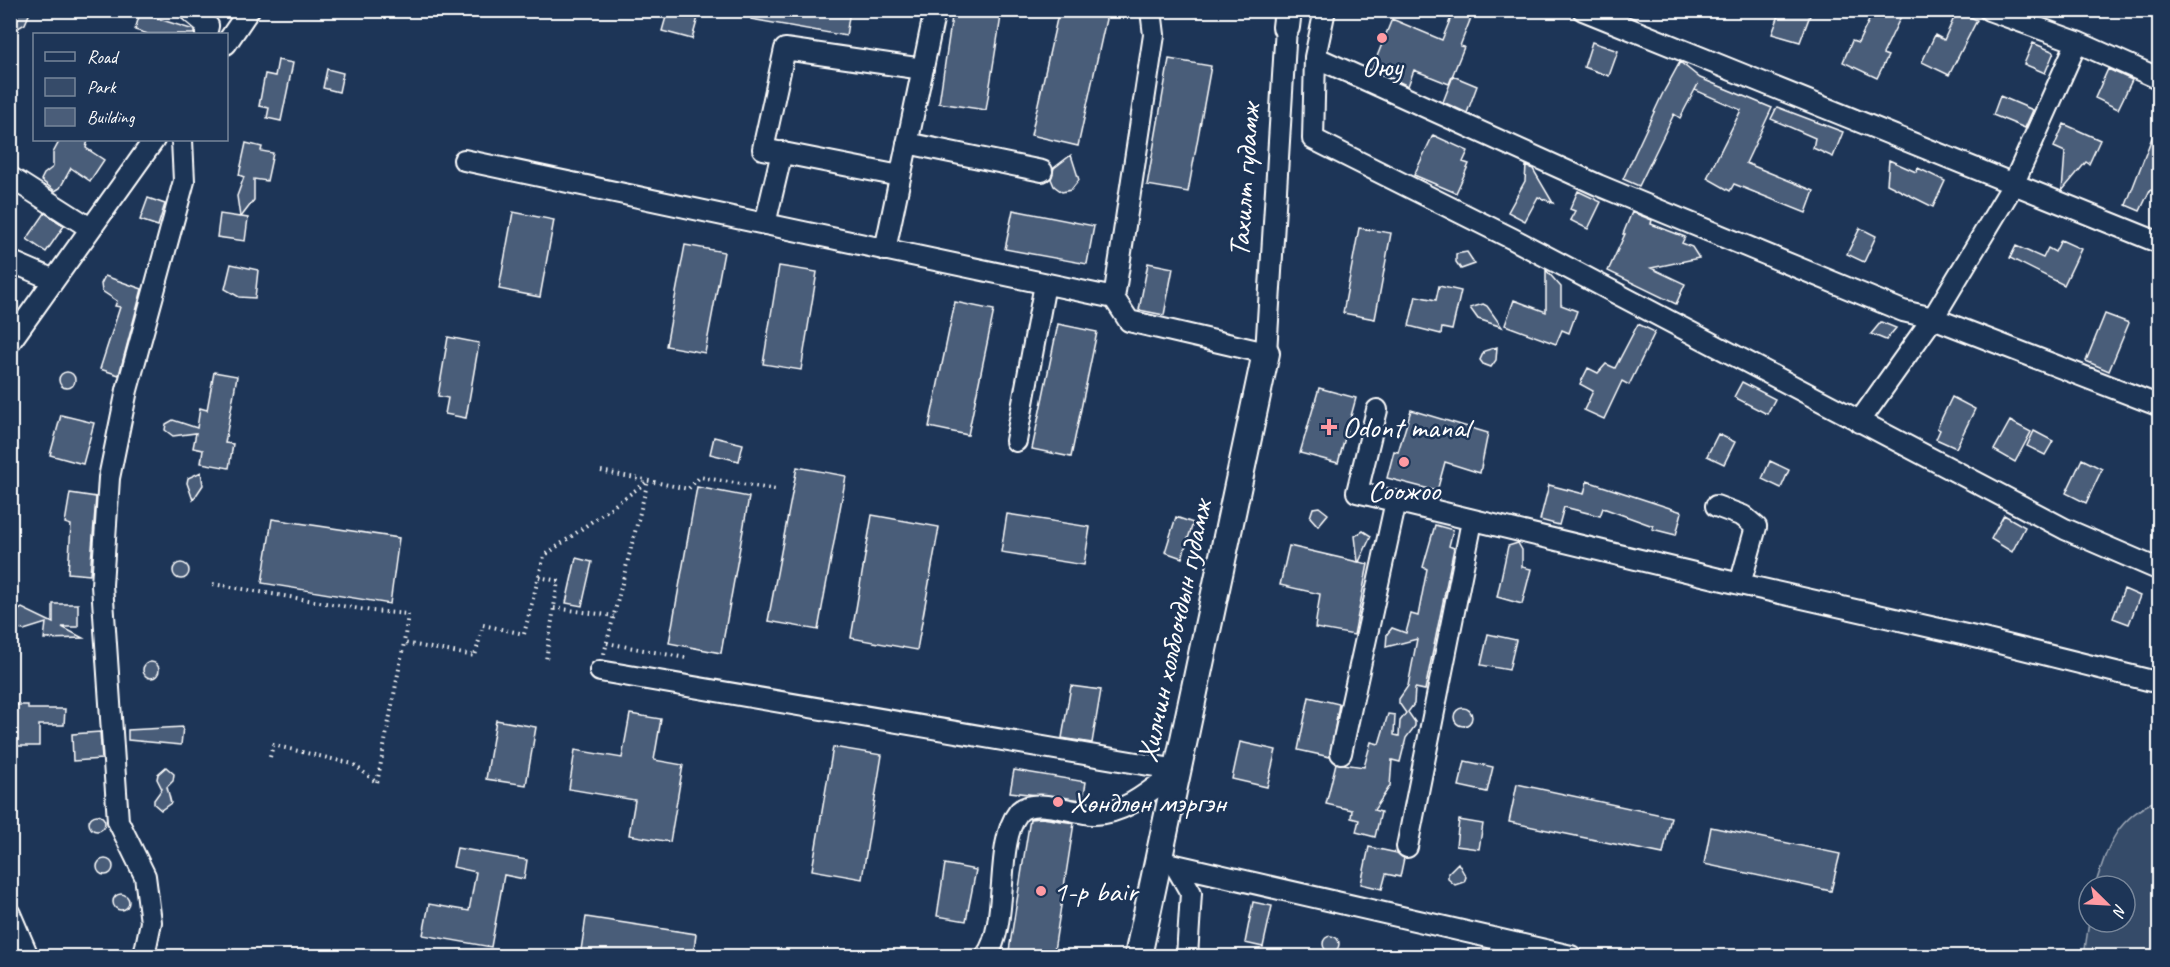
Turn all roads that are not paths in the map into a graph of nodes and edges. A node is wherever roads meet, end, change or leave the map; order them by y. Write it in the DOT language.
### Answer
graph roads {
  1 [pos="189,10"];
  2 [pos="249,10"];
  3 [pos="935,10"];
  4 [pos="1151,10"];
  5 [pos="1325,10"];
  6 [pos="1583,10"];
  7 [pos="1989,10"];
  8 [pos="1287,19"];
  9 [pos="206,33"];
  10 [pos="228,41"];
  11 [pos="2077,42"];
  12 [pos="1315,57"];
  13 [pos="923,69"];
  14 [pos="2160,79"];
  15 [pos="153,141"];
  16 [pos="182,141"];
  17 [pos="907,143"];
  18 [pos="782,152"];
  19 [pos="464,160"];
  20 [pos="1042,171"];
  21 [pos="900,176"];
  22 [pos="10,177"];
  23 [pos="2013,185"];
  24 [pos="765,224"];
  25 [pos="90,228"];
  26 [pos="2160,243"];
  27 [pos="885,250"];
  28 [pos="10,261"];
  29 [pos="54,280"];
  30 [pos="1045,284"];
  31 [pos="1114,298"];
  32 [pos="1934,318"];
  33 [pos="10,342"];
  34 [pos="1266,353"];
  35 [pos="2160,406"];
  36 [pos="1377,410"];
  37 [pos="1859,422"];
  38 [pos="1016,441"];
  39 [pos="1395,501"];
  40 [pos="1716,507"];
  41 [pos="1472,521"];
  42 [pos="2160,570"];
  43 [pos="1740,584"];
  44 [pos="600,671"];
  45 [pos="2160,683"];
  46 [pos="1341,753"];
  47 [pos="1178,770"];
  48 [pos="1407,847"];
  49 [pos="1167,863"];
  50 [pos="10,914"];
  51 [pos="28,957"];
  52 [pos="144,957"];
  53 [pos="986,957"];
  54 [pos="1138,957"];
  55 [pos="1187,957"];
  56 [pos="1571,957"];
  1 -- 9 [label="street"];
  2 -- 10 [label="street"];
  3 -- 13 [label="street"];
  4 -- 31 [label="street"];
  5 -- 12 [label="street"];
  6 -- 23 [label="street"];
  7 -- 11 [label="street"];
  8 -- 34 [label="street, Тахилт гудамж"];
  11 -- 14 [label="street"];
  11 -- 23 [label="street"];
  12 -- 32 [label="street"];
  12 -- 37 [label="street"];
  13 -- 17 [label="street"];
  13 -- 18 [label="street"];
  15 -- 25 [label="street"];
  16 -- 52 [label="street"];
  17 -- 20 [label="street"];
  17 -- 21 [label="street"];
  18 -- 21 [label="street"];
  18 -- 24 [label="street"];
  19 -- 24 [label="street"];
  21 -- 27 [label="street"];
  22 -- 25 [label="street"];
  23 -- 26 [label="street"];
  23 -- 32 [label="street"];
  24 -- 27 [label="street"];
  25 -- 29 [label="street"];
  27 -- 30 [label="street"];
  28 -- 29 [label="street"];
  29 -- 33 [label="street"];
  30 -- 31 [label="street"];
  30 -- 38 [label="street"];
  31 -- 34 [label="street"];
  32 -- 35 [label="street"];
  32 -- 37 [label="street"];
  34 -- 47 [label="main road, Хилчин холбоочдын гудамж"];
  36 -- 39 [label="street"];
  37 -- 42 [label="street"];
  39 -- 41 [label="street"];
  39 -- 46 [label="street"];
  40 -- 43 [label="street"];
  41 -- 43 [label="street"];
  41 -- 48 [label="street"];
  43 -- 45 [label="street"];
  44 -- 47 [label="street"];
  47 -- 49 [label="main road, Хилчин холбоочдын гудамж"];
  47 -- 53 [label="street"];
  49 -- 54 [label="main road, Хилчин холбоочдын гудамж"];
  49 -- 55 [label="street"];
  49 -- 56 [label="street"];
  50 -- 51 [label="street"];
}
